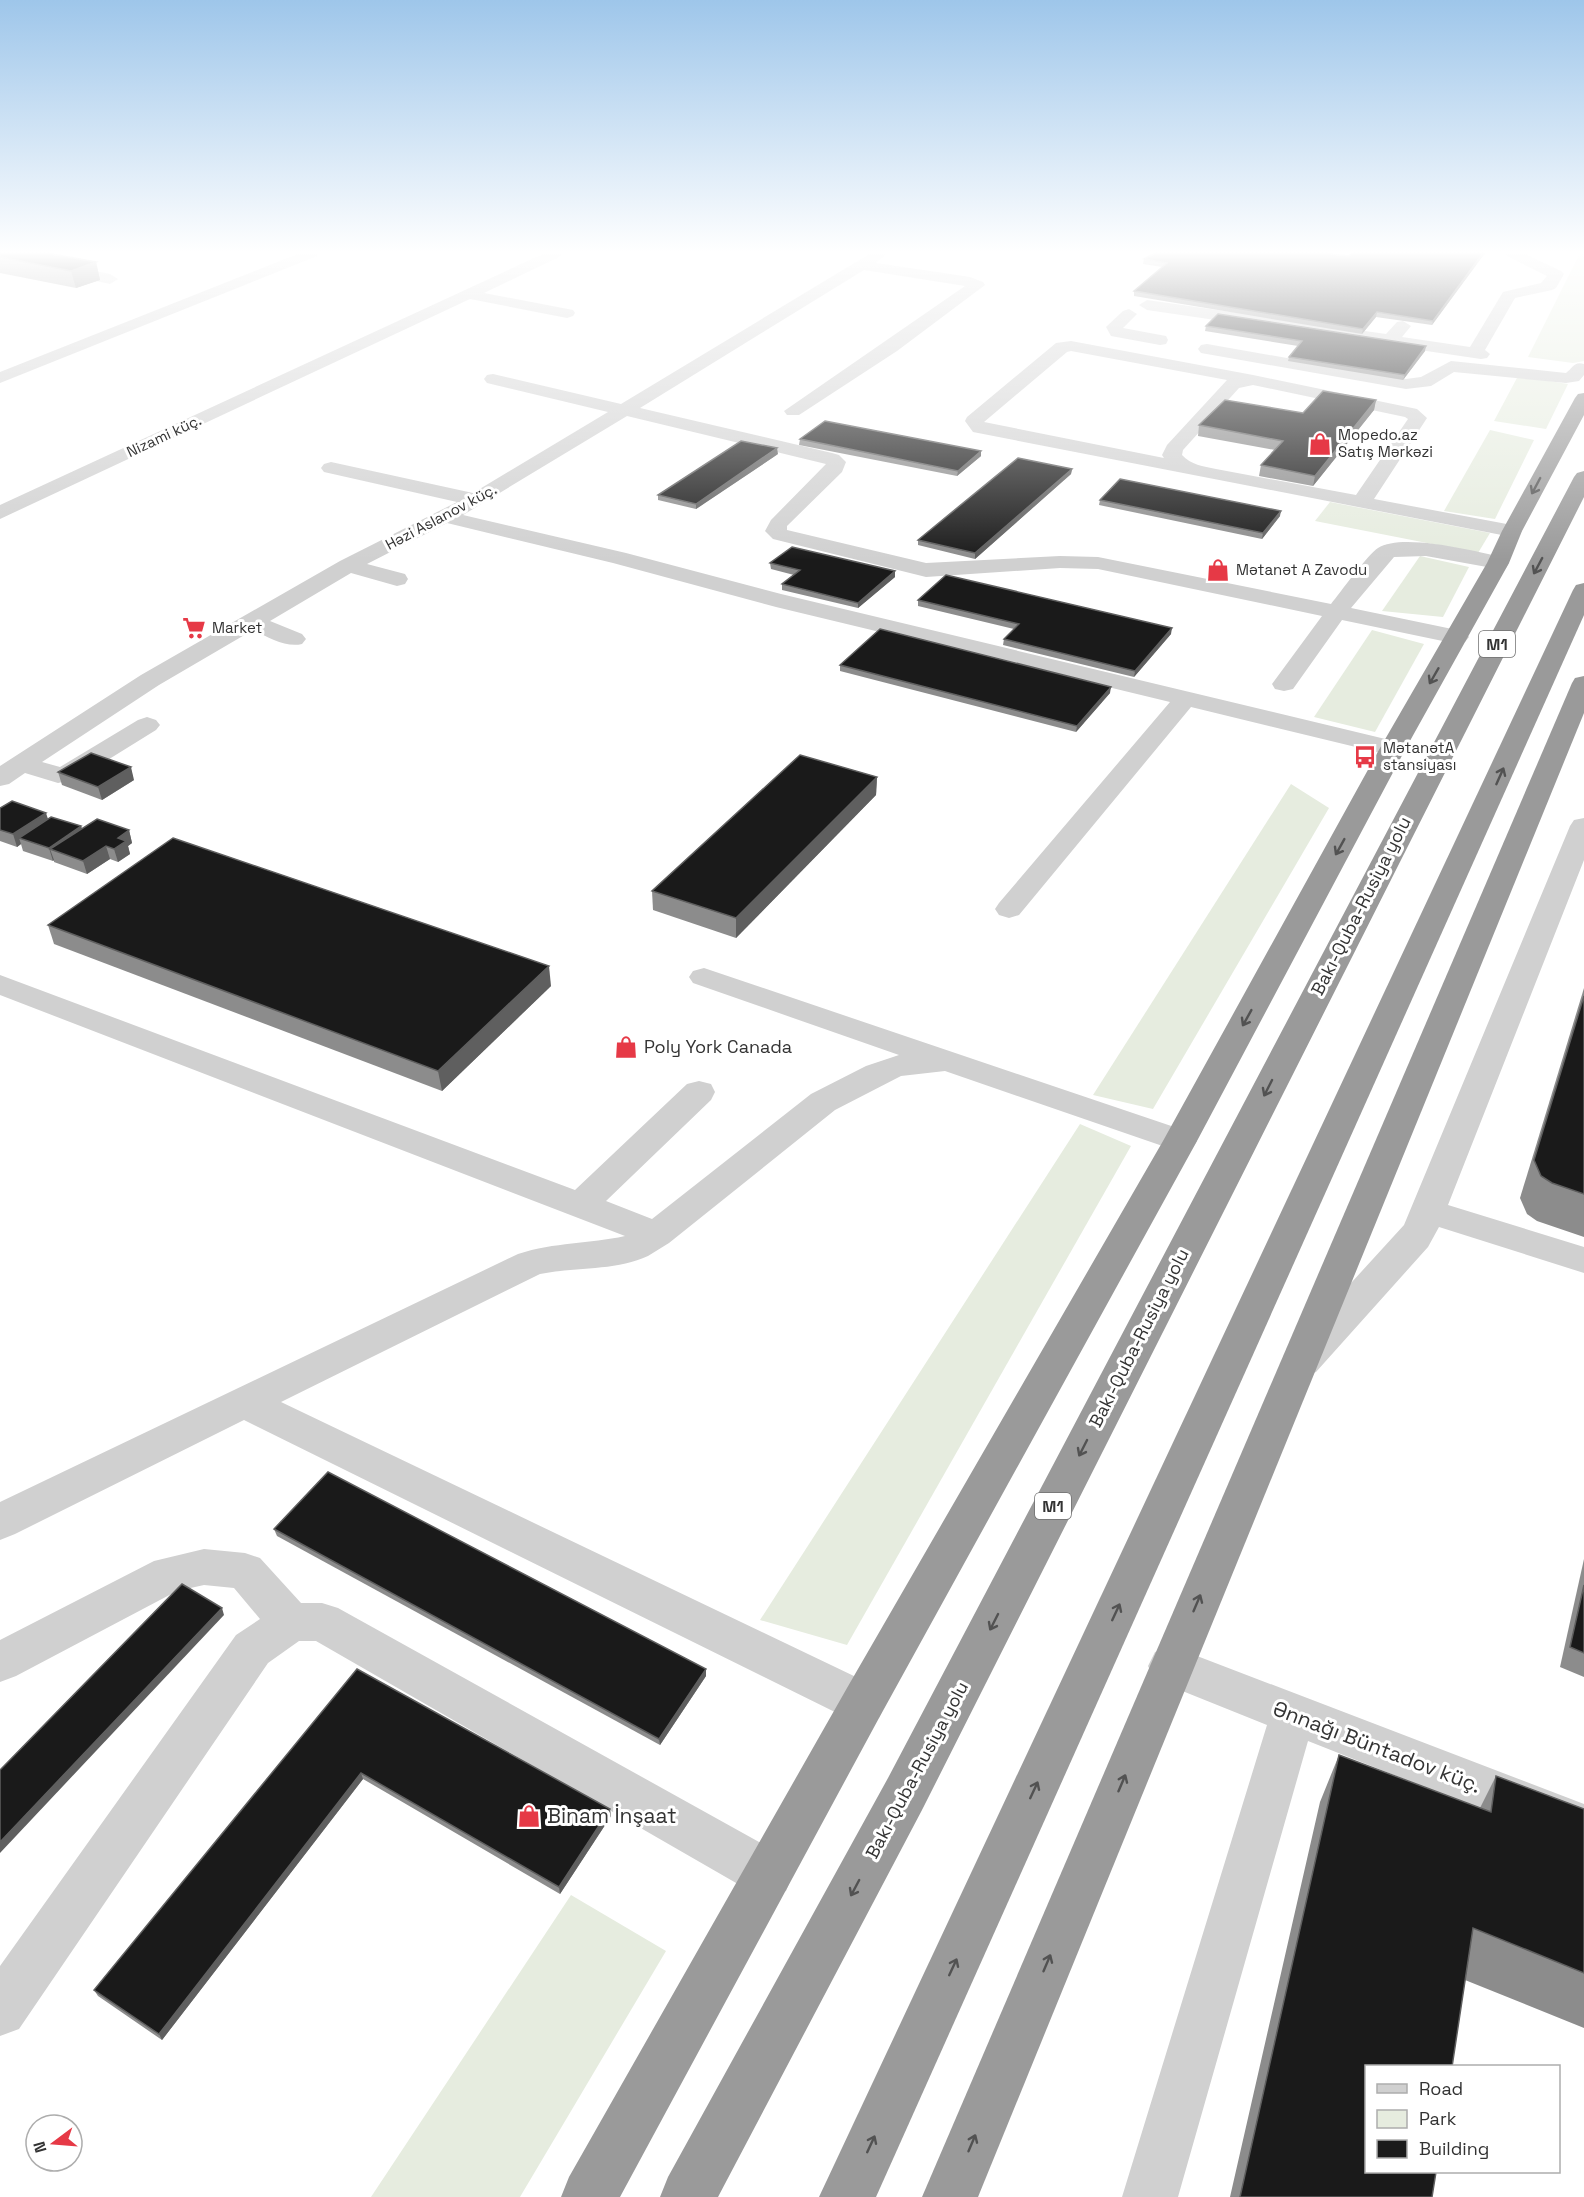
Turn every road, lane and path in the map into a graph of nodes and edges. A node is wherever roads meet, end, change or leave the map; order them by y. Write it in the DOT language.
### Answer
graph roads {
  1 [pos="56,356"];
  2 [pos="336,356"];
  3 [pos="714,356"];
  4 [pos="878,356"];
  5 [pos="1052,356"];
  6 [pos="1122,356"];
  7 [pos="1244,356"];
  8 [pos="1490,356"];
  9 [pos="0,378"];
  10 [pos="1583,378"];
  11 [pos="493,379"];
  12 [pos="1253,380"];
  13 [pos="627,409"];
  14 [pos="793,411"];
  15 [pos="1572,431"];
  16 [pos="331,468"];
  17 [pos="1187,468"];
  18 [pos="1584,477"];
  19 [pos="476,500"];
  20 [pos="1362,502"];
  21 [pos="0,513"];
  22 [pos="446,517"];
  23 [pos="1512,531"];
  24 [pos="1497,563"];
  25 [pos="348,566"];
  26 [pos="397,579"];
  27 [pos="1584,590"];
  28 [pos="1336,612"];
  29 [pos="251,621"];
  30 [pos="1457,637"];
  31 [pos="294,639"];
  32 [pos="1284,684"];
  33 [pos="1581,698"];
  34 [pos="1185,699"];
  35 [pos="147,725"];
  36 [pos="1393,748"];
  37 [pos="10,771"];
  38 [pos="1584,826"];
  39 [pos="1009,909"];
  40 [pos="704,977"];
  41 [pos="0,984"];
  42 [pos="946,1061"];
  43 [pos="699,1092"];
  44 [pos="1180,1141"];
  45 [pos="579,1206"];
  46 [pos="1428,1211"];
  47 [pos="656,1234"];
  48 [pos="1584,1260"];
  49 [pos="1294,1370"];
  50 [pos="244,1402"];
  51 [pos="0,1522"];
  52 [pos="291,1622"];
  53 [pos="0,1662"];
  54 [pos="1171,1666"];
  55 [pos="863,1703"];
  56 [pos="1293,1714"];
  57 [pos="1584,1827"];
  58 [pos="768,1874"];
  59 [pos="0,2010"];
  60 [pos="589,2197"];
  61 [pos="688,2197"];
  62 [pos="847,2197"];
  63 [pos="950,2197"];
  64 [pos="1150,2197"];
  1 -- 9 [label="street"];
  2 -- 21 [label="street, Nizami küç."];
  3 -- 13 [label="street, Həzi Aslanov küç."];
  4 -- 14 [label="street"];
  5 -- 17 [label="street"];
  6 -- 12 [label="street"];
  7 -- 10 [label="street"];
  8 -- 10 [label="street"];
  10 -- 15 [label="highway"];
  11 -- 13 [label="street"];
  12 -- 17 [label="street"];
  12 -- 20 [label="street"];
  13 -- 19 [label="street, Həzi Aslanov küç."];
  13 -- 28 [label="street"];
  15 -- 23 [label="highway, one-way"];
  16 -- 19 [label="street"];
  17 -- 20 [label="street"];
  18 -- 61 [label="highway, Bakı-Quba-Rusiya yolu / M1, one-way"];
  19 -- 22 [label="street, Həzi Aslanov küç."];
  20 -- 23 [label="street"];
  22 -- 25 [label="street, Həzi Aslanov küç."];
  22 -- 34 [label="street"];
  23 -- 24 [label="highway"];
  24 -- 28 [label="street"];
  24 -- 30 [label="highway"];
  25 -- 26 [label="street"];
  25 -- 29 [label="street, Həzi Aslanov küç."];
  62 -- 27 [label="highway, one-way"];
  28 -- 30 [label="street"];
  28 -- 32 [label="street"];
  29 -- 31 [label="street"];
  29 -- 37 [label="street, Həzi Aslanov küç."];
  30 -- 36 [label="highway, one-way"];
  33 -- 49 [label="highway"];
  34 -- 36 [label="street"];
  34 -- 39 [label="street"];
  35 -- 37 [label="street"];
  36 -- 44 [label="highway, one-way"];
  38 -- 46 [label="street"];
  40 -- 42 [label="street"];
  41 -- 45 [label="street"];
  42 -- 44 [label="street"];
  42 -- 47 [label="street"];
  43 -- 45 [label="street"];
  44 -- 55 [label="highway"];
  45 -- 47 [label="street"];
  46 -- 48 [label="street"];
  46 -- 49 [label="street"];
  47 -- 50 [label="street"];
  54 -- 49 [label="highway, one-way"];
  50 -- 51 [label="street"];
  50 -- 55 [label="street"];
  52 -- 53 [label="street"];
  52 -- 58 [label="street"];
  52 -- 59 [label="street"];
  54 -- 56 [label="street, Ənnağı Büntadov küç."];
  63 -- 54 [label="highway, one-way"];
  55 -- 58 [label="highway"];
  56 -- 57 [label="street, Ənnağı Büntadov küç."];
  56 -- 64 [label="street"];
  58 -- 60 [label="highway"];
}
